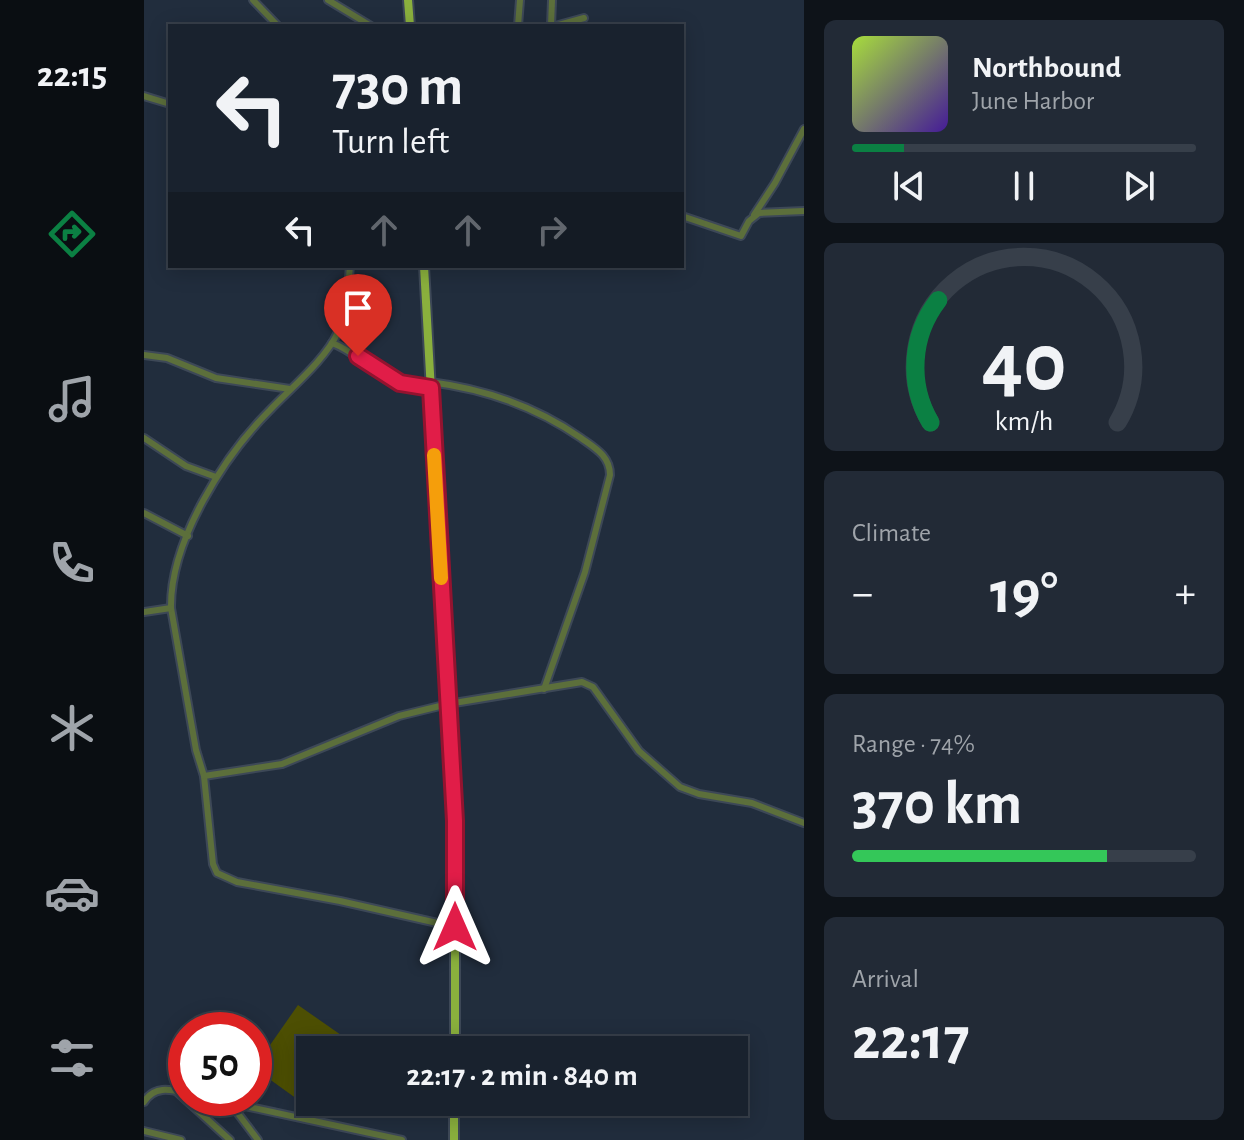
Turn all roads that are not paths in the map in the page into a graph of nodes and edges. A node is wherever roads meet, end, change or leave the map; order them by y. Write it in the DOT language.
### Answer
graph roads {
  1 [pos="253,0"];
  2 [pos="328,0"];
  3 [pos="408,0"];
  4 [pos="520,0"];
  5 [pos="552,0"];
  6 [pos="584,18"];
  7 [pos="276,24"];
  8 [pos="368,24"];
  9 [pos="410,24"];
  10 [pos="518,24"];
  11 [pos="553,24"];
  12 [pos="561,24"];
  13 [pos="144,96"];
  14 [pos="168,103"];
  15 [pos="804,129"];
  16 [pos="804,211"];
  17 [pos="754,215"];
  18 [pos="684,217"];
  19 [pos="350,268"];
  20 [pos="424,268"];
  21 [pos="332,343"];
  22 [pos="144,355"];
  23 [pos="430,385"];
  24 [pos="290,389"];
  25 [pos="144,438"];
  26 [pos="216,477"];
  27 [pos="144,513"];
  28 [pos="188,536"];
  29 [pos="171,608"];
  30 [pos="144,612"];
  31 [pos="544,689"];
  32 [pos="448,704"];
  33 [pos="204,776"];
  34 [pos="804,823"];
  35 [pos="455,927"];
  36 [pos="455,1036"];
  37 [pos="168,1090"];
  38 [pos="144,1102"];
  39 [pos="272,1112"];
  40 [pos="204,1116"];
  41 [pos="240,1116"];
  42 [pos="454,1116"];
  43 [pos="144,1131"];
  44 [pos="181,1140"];
  45 [pos="230,1140"];
  46 [pos="258,1140"];
  47 [pos="402,1140"];
  48 [pos="454,1140"];
  1 -- 7 [label="street"];
  2 -- 8 [label="street"];
  3 -- 9 [label="main road"];
  4 -- 10 [label="street"];
  5 -- 11 [label="street"];
  6 -- 12 [label="street"];
  13 -- 14 [label="street"];
  15 -- 17 [label="street"];
  16 -- 17 [label="street"];
  17 -- 18 [label="street"];
  19 -- 21 [label="street"];
  20 -- 23 [label="main road"];
  21 -- 23 [label="street"];
  21 -- 24 [label="street"];
  22 -- 24 [label="street"];
  23 -- 31 [label="street"];
  23 -- 32 [label="main road"];
  24 -- 26 [label="street"];
  25 -- 26 [label="street"];
  26 -- 28 [label="street"];
  27 -- 28 [label="street"];
  28 -- 29 [label="street"];
  29 -- 30 [label="street"];
  29 -- 33 [label="street"];
  31 -- 32 [label="street"];
  31 -- 34 [label="street"];
  32 -- 33 [label="street"];
  32 -- 35 [label="main road"];
  33 -- 35 [label="street"];
  35 -- 36 [label="main road"];
  37 -- 38 [label="street"];
  39 -- 47 [label="street"];
  40 -- 45 [label="street"];
  41 -- 46 [label="street"];
  42 -- 48 [label="main road"];
  43 -- 44 [label="street"];
}
